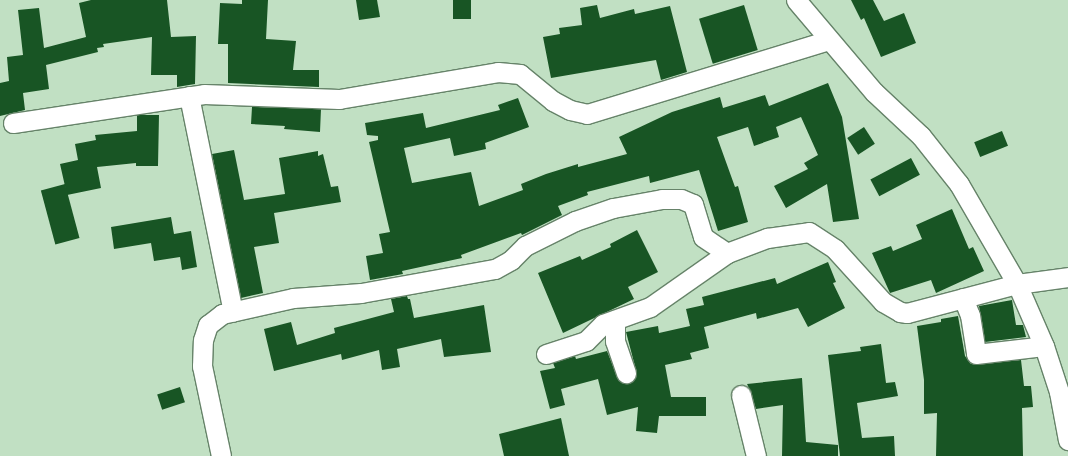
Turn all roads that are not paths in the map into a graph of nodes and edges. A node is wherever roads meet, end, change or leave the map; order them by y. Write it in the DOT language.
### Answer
graph roads {
  1 [pos="796,0"];
  2 [pos="829,40"];
  3 [pos="189,96"];
  4 [pos="13,123"];
  5 [pos="727,253"];
  6 [pos="1068,277"];
  7 [pos="1017,284"];
  8 [pos="963,298"];
  9 [pos="233,312"];
  10 [pos="616,320"];
  11 [pos="1044,346"];
  12 [pos="546,354"];
  13 [pos="626,373"];
  14 [pos="741,395"];
  15 [pos="1068,440"];
  16 [pos="221,456"];
  17 [pos="756,456"];
  1 -- 2 [label="street"];
  2 -- 3 [label="street"];
  2 -- 7 [label="street"];
  3 -- 4 [label="street"];
  3 -- 9 [label="street"];
  5 -- 8 [label="street"];
  5 -- 9 [label="street"];
  5 -- 10 [label="street"];
  6 -- 7 [label="street"];
  7 -- 8 [label="street"];
  7 -- 11 [label="street"];
  8 -- 11 [label="street"];
  9 -- 16 [label="street"];
  10 -- 12 [label="street"];
  10 -- 13 [label="street"];
  11 -- 15 [label="street"];
  14 -- 17 [label="street"];
}
